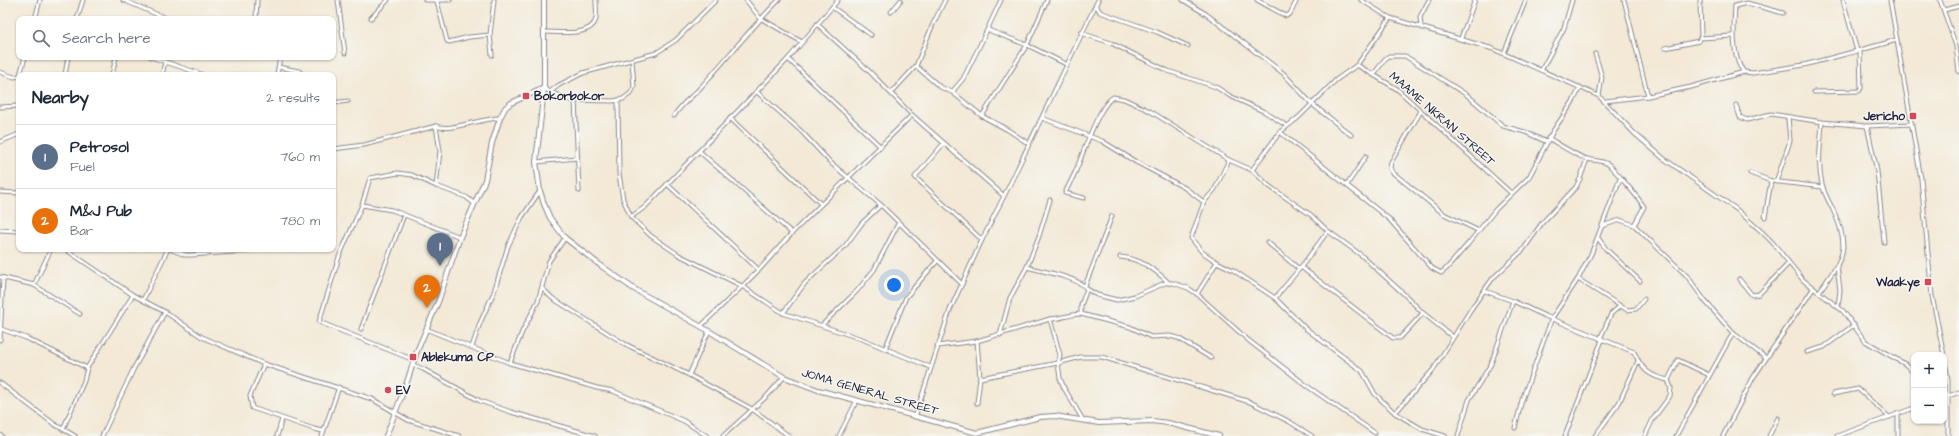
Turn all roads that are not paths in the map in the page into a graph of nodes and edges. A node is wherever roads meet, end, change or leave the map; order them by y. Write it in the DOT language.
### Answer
graph roads {
  1 [pos="40,0"];
  2 [pos="83,0"];
  3 [pos="123,0"];
  4 [pos="257,0"];
  5 [pos="338,0"];
  6 [pos="388,0"];
  7 [pos="425,0"];
  8 [pos="450,0"];
  9 [pos="494,0"];
  10 [pos="544,0"];
  11 [pos="596,0"];
  12 [pos="716,0"];
  13 [pos="746,0"];
  14 [pos="779,0"];
  15 [pos="838,0"];
  16 [pos="901,0"];
  17 [pos="945,0"];
  18 [pos="1001,0"];
  19 [pos="1047,0"];
  20 [pos="1183,0"];
  21 [pos="1257,0"];
  22 [pos="1297,0"];
  23 [pos="1361,0"];
  24 [pos="1429,0"];
  25 [pos="1475,0"];
  26 [pos="1526,0"];
  27 [pos="1572,0"];
  28 [pos="1624,0"];
  29 [pos="1700,0"];
  30 [pos="1843,0"];
  31 [pos="1890,0"];
  32 [pos="1940,0"];
  33 [pos="128,1"];
  34 [pos="437,1"];
  35 [pos="1097,2"];
  36 [pos="1959,6"];
  37 [pos="832,7"];
  38 [pos="1944,10"];
  39 [pos="891,12"];
  40 [pos="1783,13"];
  41 [pos="36,16"];
  42 [pos="78,16"];
  43 [pos="160,16"];
  44 [pos="256,16"];
  45 [pos="371,18"];
  46 [pos="760,18"];
  47 [pos="1390,18"];
  48 [pos="817,24"];
  49 [pos="1422,26"];
  50 [pos="988,30"];
  51 [pos="545,32"];
  52 [pos="1081,33"];
  53 [pos="490,35"];
  54 [pos="871,35"];
  55 [pos="1732,36"];
  56 [pos="1461,38"];
  57 [pos="1700,38"];
  58 [pos="1897,40"];
  59 [pos="802,42"];
  60 [pos="1027,45"];
  61 [pos="1188,46"];
  62 [pos="1665,48"];
  63 [pos="1858,51"];
  64 [pos="345,53"];
  65 [pos="1504,53"];
  66 [pos="1595,54"];
  67 [pos="492,55"];
  68 [pos="788,59"];
  69 [pos="24,60"];
  70 [pos="68,60"];
  71 [pos="115,60"];
  72 [pos="159,60"];
  73 [pos="279,60"];
  74 [pos="632,60"];
  75 [pos="165,62"];
  76 [pos="1066,64"];
  77 [pos="1357,65"];
  78 [pos="278,66"];
  79 [pos="916,66"];
  80 [pos="1542,69"];
  81 [pos="0,72"];
  82 [pos="20,72"];
  83 [pos="66,72"];
  84 [pos="113,72"];
  85 [pos="163,72"];
  86 [pos="195,72"];
  87 [pos="277,72"];
  88 [pos="300,72"];
  89 [pos="1744,72"];
  90 [pos="1959,72"];
  91 [pos="1374,74"];
  92 [pos="16,76"];
  93 [pos="1580,87"];
  94 [pos="544,88"];
  95 [pos="550,92"];
  96 [pos="757,92"];
  97 [pos="952,92"];
  98 [pos="1814,92"];
  99 [pos="891,93"];
  100 [pos="1599,96"];
  101 [pos="1648,96"];
  102 [pos="574,100"];
  103 [pos="348,101"];
  104 [pos="618,101"];
  105 [pos="1605,101"];
  106 [pos="336,103"];
  107 [pos="1312,104"];
  108 [pos="1736,105"];
  109 [pos="16,106"];
  110 [pos="0,107"];
  111 [pos="1421,111"];
  112 [pos="912,115"];
  113 [pos="674,116"];
  114 [pos="982,116"];
  115 [pos="500,118"];
  116 [pos="730,118"];
  117 [pos="1042,118"];
  118 [pos="1788,118"];
  119 [pos="1822,122"];
  120 [pos="1912,124"];
  121 [pos="436,126"];
  122 [pos="1287,126"];
  123 [pos="1867,126"];
  124 [pos="1280,132"];
  125 [pos="16,135"];
  126 [pos="1352,135"];
  127 [pos="1090,136"];
  128 [pos="1548,140"];
  129 [pos="0,142"];
  130 [pos="944,143"];
  131 [pos="1029,144"];
  132 [pos="881,147"];
  133 [pos="336,149"];
  134 [pos="699,151"];
  135 [pos="1366,156"];
  136 [pos="577,158"];
  137 [pos="1587,159"];
  138 [pos="1229,160"];
  139 [pos="536,162"];
  140 [pos="1252,170"];
  141 [pos="1750,173"];
  142 [pos="849,178"];
  143 [pos="1620,179"];
  144 [pos="1772,181"];
  145 [pos="1776,182"];
  146 [pos="666,184"];
  147 [pos="436,186"];
  148 [pos="1347,186"];
  149 [pos="1823,187"];
  150 [pos="540,191"];
  151 [pos="579,191"];
  152 [pos="0,192"];
  153 [pos="16,192"];
  154 [pos="1511,193"];
  155 [pos="1004,196"];
  156 [pos="1084,198"];
  157 [pos="1050,200"];
  158 [pos="1204,202"];
  159 [pos="475,204"];
  160 [pos="821,204"];
  161 [pos="362,205"];
  162 [pos="881,205"];
  163 [pos="404,215"];
  164 [pos="1112,216"];
  165 [pos="631,217"];
  166 [pos="1764,217"];
  167 [pos="898,224"];
  168 [pos="1634,225"];
  169 [pos="1602,226"];
  170 [pos="0,230"];
  171 [pos="16,231"];
  172 [pos="1479,231"];
  173 [pos="1328,232"];
  174 [pos="792,233"];
  175 [pos="460,237"];
  176 [pos="565,238"];
  177 [pos="1598,238"];
  178 [pos="982,240"];
  179 [pos="1267,242"];
  180 [pos="1884,242"];
  181 [pos="50,252"];
  182 [pos="69,252"];
  183 [pos="167,252"];
  184 [pos="177,252"];
  185 [pos="210,252"];
  186 [pos="238,252"];
  187 [pos="209,255"];
  188 [pos="1120,257"];
  189 [pos="937,261"];
  190 [pos="1217,262"];
  191 [pos="1789,263"];
  192 [pos="1837,266"];
  193 [pos="1027,267"];
  194 [pos="1300,268"];
  195 [pos="759,270"];
  196 [pos="1,277"];
  197 [pos="1578,279"];
  198 [pos="1739,279"];
  199 [pos="1640,281"];
  200 [pos="1169,283"];
  201 [pos="962,284"];
  202 [pos="34,285"];
  203 [pos="742,286"];
  204 [pos="1086,288"];
  205 [pos="543,289"];
  206 [pos="1813,289"];
  207 [pos="1485,291"];
  208 [pos="1819,292"];
  209 [pos="1197,294"];
  210 [pos="133,295"];
  211 [pos="1275,298"];
  212 [pos="1644,298"];
  213 [pos="143,300"];
  214 [pos="1513,301"];
  215 [pos="1620,306"];
  216 [pos="1838,308"];
  217 [pos="165,312"];
  218 [pos="783,313"];
  219 [pos="1423,313"];
  220 [pos="80,314"];
  221 [pos="1081,314"];
  222 [pos="1552,318"];
  223 [pos="1050,319"];
  224 [pos="822,325"];
  225 [pos="1854,325"];
  226 [pos="700,326"];
  227 [pos="1,329"];
  228 [pos="361,329"];
  229 [pos="426,329"];
  230 [pos="709,330"];
  231 [pos="1733,333"];
  232 [pos="1000,335"];
  233 [pos="1453,337"];
  234 [pos="1601,339"];
  235 [pos="0,340"];
  236 [pos="977,341"];
  237 [pos="937,346"];
  238 [pos="472,347"];
  239 [pos="885,349"];
  240 [pos="1807,352"];
  241 [pos="1943,352"];
  242 [pos="1211,358"];
  243 [pos="1766,358"];
  244 [pos="414,360"];
  245 [pos="1638,360"];
  246 [pos="510,362"];
  247 [pos="1058,363"];
  248 [pos="264,364"];
  249 [pos="413,365"];
  250 [pos="930,367"];
  251 [pos="87,368"];
  252 [pos="1911,370"];
  253 [pos="689,375"];
  254 [pos="1709,375"];
  255 [pos="784,377"];
  256 [pos="980,378"];
  257 [pos="1668,380"];
  258 [pos="0,383"];
  259 [pos="339,387"];
  260 [pos="1959,392"];
  261 [pos="1833,394"];
  262 [pos="1947,397"];
  263 [pos="857,400"];
  264 [pos="977,403"];
  265 [pos="752,409"];
  266 [pos="1911,409"];
  267 [pos="1395,412"];
  268 [pos="1898,412"];
  269 [pos="395,413"];
  270 [pos="1947,416"];
  271 [pos="915,417"];
  272 [pos="1890,417"];
  273 [pos="1778,418"];
  274 [pos="282,419"];
  275 [pos="1083,420"];
  276 [pos="1515,428"];
  277 [pos="63,429"];
  278 [pos="323,430"];
  279 [pos="970,431"];
  280 [pos="1375,433"];
  281 [pos="978,434"];
  282 [pos="75,436"];
  283 [pos="102,436"];
  284 [pos="277,436"];
  285 [pos="322,436"];
  286 [pos="386,436"];
  287 [pos="459,436"];
  288 [pos="595,436"];
  289 [pos="707,436"];
  290 [pos="723,436"];
  291 [pos="789,436"];
  292 [pos="839,436"];
  293 [pos="968,436"];
  294 [pos="1219,436"];
  295 [pos="1312,436"];
  296 [pos="1445,436"];
  297 [pos="1458,436"];
  298 [pos="1565,436"];
  299 [pos="1595,436"];
  300 [pos="1645,436"];
  301 [pos="1676,436"];
  302 [pos="1723,436"];
  303 [pos="1769,436"];
  304 [pos="1837,436"];
  305 [pos="1898,436"];
  306 [pos="1948,436"];
  1 -- 41 [label="street"];
  2 -- 42 [label="street"];
  3 -- 33 [label="street"];
  4 -- 44 [label="street"];
  5 -- 64 [label="street"];
  6 -- 45 [label="street"];
  7 -- 34 [label="street"];
  8 -- 34 [label="street"];
  9 -- 53 [label="street"];
  10 -- 51 [label="street, JOMA GENERAL STREET"];
  11 -- 51 [label="street"];
  12 -- 74 [label="street"];
  13 -- 46 [label="street"];
  14 -- 46 [label="street"];
  15 -- 37 [label="street"];
  16 -- 39 [label="street"];
  17 -- 79 [label="street"];
  18 -- 50 [label="street"];
  19 -- 60 [label="street"];
  20 -- 107 [label="street"];
  21 -- 22 [label="street"];
  23 -- 47 [label="street"];
  24 -- 49 [label="street"];
  25 -- 56 [label="street"];
  26 -- 65 [label="street"];
  27 -- 80 [label="street"];
  28 -- 101 [label="street"];
  29 -- 57 [label="street"];
  30 -- 63 [label="street"];
  31 -- 58 [label="street"];
  32 -- 38 [label="street"];
  33 -- 43 [label="street"];
  34 -- 53 [label="street"];
  35 -- 52 [label="street"];
  35 -- 61 [label="street"];
  36 -- 38 [label="street"];
  37 -- 48 [label="street"];
  37 -- 54 [label="street"];
  38 -- 90 [label="street"];
  40 -- 55 [label="street"];
  46 -- 59 [label="street"];
  46 -- 113 [label="street"];
  47 -- 49 [label="street"];
  47 -- 77 [label="street"];
  48 -- 59 [label="street"];
  48 -- 99 [label="street"];
  49 -- 56 [label="street"];
  50 -- 60 [label="street"];
  50 -- 97 [label="street"];
  51 -- 94 [label="street, JOMA GENERAL STREET"];
  52 -- 76 [label="street"];
  52 -- 122 [label="street"];
  53 -- 67 [label="street"];
  55 -- 57 [label="street"];
  55 -- 89 [label="street"];
  56 -- 65 [label="street"];
  57 -- 62 [label="street"];
  58 -- 63 [label="street"];
  58 -- 120 [label="street"];
  59 -- 68 [label="street"];
  60 -- 76 [label="street"];
  60 -- 114 [label="street"];
  63 -- 89 [label="street"];
  63 -- 98 [label="street"];
  65 -- 80 [label="street"];
  66 -- 100 [label="street"];
  68 -- 96 [label="street"];
  68 -- 132 [label="street"];
  69 -- 82 [label="street"];
  70 -- 83 [label="street"];
  71 -- 84 [label="street"];
  72 -- 75 [label="street"];
  73 -- 78 [label="street"];
  74 -- 95 [label="street"];
  74 -- 104 [label="street"];
  75 -- 85 [label="street"];
  75 -- 86 [label="street"];
  76 -- 117 [label="street"];
  77 -- 91 [label="street, MAAME NKRAN STREET"];
  77 -- 107 [label="street"];
  78 -- 87 [label="street"];
  78 -- 88 [label="street"];
  79 -- 97 [label="street"];
  79 -- 99 [label="street"];
  80 -- 93 [label="street"];
  81 -- 92 [label="street"];
  89 -- 101 [label="street"];
  91 -- 111 [label="street, MAAME NKRAN STREET"];
  91 -- 128 [label="street"];
  93 -- 100 [label="street"];
  93 -- 128 [label="street"];
  94 -- 95 [label="street"];
  94 -- 115 [label="street"];
  94 -- 139 [label="street, JOMA GENERAL STREET"];
  95 -- 102 [label="street"];
  96 -- 116 [label="street"];
  96 -- 142 [label="street"];
  97 -- 114 [label="street"];
  99 -- 112 [label="street"];
  100 -- 105 [label="street"];
  101 -- 105 [label="street"];
  102 -- 104 [label="street"];
  102 -- 136 [label="street"];
  103 -- 106 [label="street"];
  104 -- 165 [label="street"];
  105 -- 191 [label="street"];
  107 -- 122 [label="street"];
  107 -- 126 [label="street"];
  108 -- 118 [label="street"];
  109 -- 110 [label="street"];
  111 -- 154 [label="street, MAAME NKRAN STREET"];
  111 -- 172 [label="street"];
  112 -- 130 [label="street"];
  112 -- 132 [label="street"];
  114 -- 131 [label="street"];
  115 -- 121 [label="street"];
  115 -- 159 [label="street"];
  116 -- 134 [label="street"];
  116 -- 160 [label="street"];
  117 -- 127 [label="street"];
  117 -- 131 [label="street"];
  118 -- 119 [label="street"];
  118 -- 145 [label="street"];
  119 -- 123 [label="street"];
  119 -- 149 [label="street"];
  120 -- 123 [label="street"];
  120 -- 241 [label="street"];
  121 -- 133 [label="street"];
  121 -- 147 [label="street"];
  122 -- 124 [label="street"];
  123 -- 180 [label="street"];
  124 -- 140 [label="street"];
  124 -- 148 [label="street"];
  125 -- 129 [label="street"];
  127 -- 138 [label="street"];
  127 -- 156 [label="street"];
  127 -- 158 [label="street"];
  128 -- 137 [label="street"];
  128 -- 154 [label="street"];
  130 -- 155 [label="street"];
  130 -- 178 [label="street"];
  131 -- 155 [label="street"];
  132 -- 142 [label="street"];
  134 -- 146 [label="street"];
  134 -- 174 [label="street"];
  135 -- 148 [label="street"];
  136 -- 139 [label="street"];
  136 -- 151 [label="street"];
  137 -- 143 [label="street"];
  137 -- 207 [label="street"];
  138 -- 140 [label="street"];
  138 -- 158 [label="street"];
  139 -- 150 [label="street, JOMA GENERAL STREET"];
  140 -- 173 [label="street"];
  141 -- 144 [label="street"];
  142 -- 160 [label="street"];
  142 -- 162 [label="street"];
  143 -- 168 [label="street"];
  143 -- 169 [label="street"];
  144 -- 145 [label="street"];
  144 -- 166 [label="street"];
  145 -- 149 [label="street"];
  146 -- 165 [label="street"];
  146 -- 195 [label="street"];
  147 -- 159 [label="street"];
  147 -- 161 [label="street"];
  148 -- 172 [label="street"];
  149 -- 192 [label="street"];
  150 -- 176 [label="street, JOMA GENERAL STREET"];
  150 -- 238 [label="street"];
  152 -- 153 [label="street"];
  154 -- 172 [label="street"];
  155 -- 178 [label="street"];
  157 -- 193 [label="street"];
  158 -- 190 [label="street"];
  159 -- 175 [label="street"];
  160 -- 174 [label="street"];
  161 -- 163 [label="street"];
  161 -- 244 [label="street"];
  162 -- 167 [label="street"];
  162 -- 218 [label="street"];
  163 -- 175 [label="street"];
  163 -- 228 [label="street"];
  164 -- 204 [label="street"];
  165 -- 203 [label="street"];
  167 -- 189 [label="street"];
  167 -- 224 [label="street"];
  168 -- 169 [label="street"];
  168 -- 231 [label="street"];
  169 -- 177 [label="street"];
  170 -- 171 [label="street"];
  173 -- 194 [label="street"];
  173 -- 219 [label="street"];
  174 -- 195 [label="street"];
  175 -- 229 [label="street"];
  176 -- 205 [label="street"];
  176 -- 226 [label="street, JOMA GENERAL STREET"];
  177 -- 197 [label="street"];
  177 -- 199 [label="street"];
  178 -- 201 [label="street"];
  179 -- 194 [label="street"];
  181 -- 202 [label="street"];
  182 -- 210 [label="street"];
  183 -- 213 [label="street"];
  184 -- 187 [label="street"];
  185 -- 187 [label="street"];
  186 -- 187 [label="street"];
  188 -- 200 [label="street"];
  189 -- 201 [label="street"];
  189 -- 239 [label="street"];
  190 -- 209 [label="street"];
  190 -- 211 [label="street"];
  191 -- 198 [label="street"];
  191 -- 206 [label="street"];
  192 -- 208 [label="street"];
  192 -- 216 [label="street"];
  193 -- 204 [label="street"];
  193 -- 232 [label="street"];
  194 -- 211 [label="street"];
  194 -- 219 [label="street"];
  195 -- 203 [label="street"];
  196 -- 202 [label="street"];
  196 -- 227 [label="street"];
  197 -- 215 [label="street"];
  197 -- 222 [label="street"];
  200 -- 204 [label="street"];
  200 -- 209 [label="street"];
  201 -- 237 [label="street"];
  202 -- 220 [label="street"];
  203 -- 218 [label="street"];
  203 -- 226 [label="street"];
  204 -- 221 [label="street"];
  205 -- 246 [label="street"];
  205 -- 253 [label="street"];
  206 -- 208 [label="street"];
  206 -- 243 [label="street"];
  207 -- 214 [label="street"];
  207 -- 233 [label="street"];
  208 -- 216 [label="street"];
  209 -- 280 [label="street"];
  210 -- 213 [label="street"];
  210 -- 251 [label="street"];
  211 -- 267 [label="street"];
  212 -- 215 [label="street"];
  213 -- 217 [label="street"];
  214 -- 222 [label="street"];
  214 -- 297 [label="street"];
  215 -- 234 [label="street"];
  216 -- 225 [label="street"];
  217 -- 248 [label="street"];
  217 -- 283 [label="street"];
  218 -- 224 [label="street"];
  219 -- 233 [label="street"];
  221 -- 223 [label="street"];
  221 -- 242 [label="street"];
  222 -- 234 [label="street"];
  222 -- 276 [label="street"];
  223 -- 232 [label="street"];
  223 -- 247 [label="street"];
  224 -- 239 [label="street"];
  225 -- 240 [label="street"];
  225 -- 252 [label="street"];
  226 -- 230 [label="street, JOMA GENERAL STREET"];
  227 -- 235 [label="street"];
  227 -- 251 [label="street"];
  229 -- 238 [label="street"];
  229 -- 244 [label="street"];
  230 -- 253 [label="street"];
  230 -- 255 [label="street, JOMA GENERAL STREET"];
  231 -- 243 [label="street"];
  231 -- 254 [label="street"];
  232 -- 236 [label="street"];
  233 -- 267 [label="street"];
  234 -- 245 [label="street"];
  234 -- 298 [label="street"];
  236 -- 237 [label="street"];
  236 -- 256 [label="street"];
  237 -- 250 [label="street"];
  238 -- 246 [label="street"];
  239 -- 250 [label="street"];
  243 -- 302 [label="street"];
  244 -- 249 [label="street"];
  245 -- 257 [label="street"];
  245 -- 299 [label="street"];
  246 -- 289 [label="street"];
  247 -- 256 [label="street"];
  247 -- 275 [label="street"];
  247 -- 295 [label="street"];
  248 -- 259 [label="street"];
  248 -- 274 [label="street"];
  249 -- 269 [label="street"];
  249 -- 288 [label="street"];
  250 -- 271 [label="street"];
  251 -- 277 [label="street"];
  253 -- 265 [label="street"];
  254 -- 257 [label="street"];
  254 -- 301 [label="street"];
  255 -- 263 [label="street, JOMA GENERAL STREET"];
  255 -- 265 [label="street"];
  256 -- 264 [label="street"];
  257 -- 300 [label="street"];
  258 -- 277 [label="street"];
  259 -- 269 [label="street"];
  259 -- 278 [label="street"];
  260 -- 262 [label="street"];
  261 -- 272 [label="street"];
  263 -- 271 [label="street, JOMA GENERAL STREET"];
  263 -- 292 [label="street"];
  265 -- 290 [label="street"];
  265 -- 291 [label="street"];
  266 -- 268 [label="street"];
  267 -- 296 [label="street"];
  268 -- 272 [label="street"];
  268 -- 305 [label="street"];
  269 -- 286 [label="street"];
  269 -- 287 [label="street"];
  270 -- 306 [label="street"];
  271 -- 279 [label="street, JOMA GENERAL STREET"];
  272 -- 304 [label="street"];
  273 -- 303 [label="street"];
  274 -- 278 [label="street"];
  274 -- 284 [label="street"];
  275 -- 281 [label="street, JOMA GENERAL STREET"];
  275 -- 294 [label="street, JOMA GENERAL STREET"];
  277 -- 282 [label="street"];
  278 -- 285 [label="street"];
  279 -- 281 [label="street, JOMA GENERAL STREET"];
  279 -- 293 [label="street"];
}
